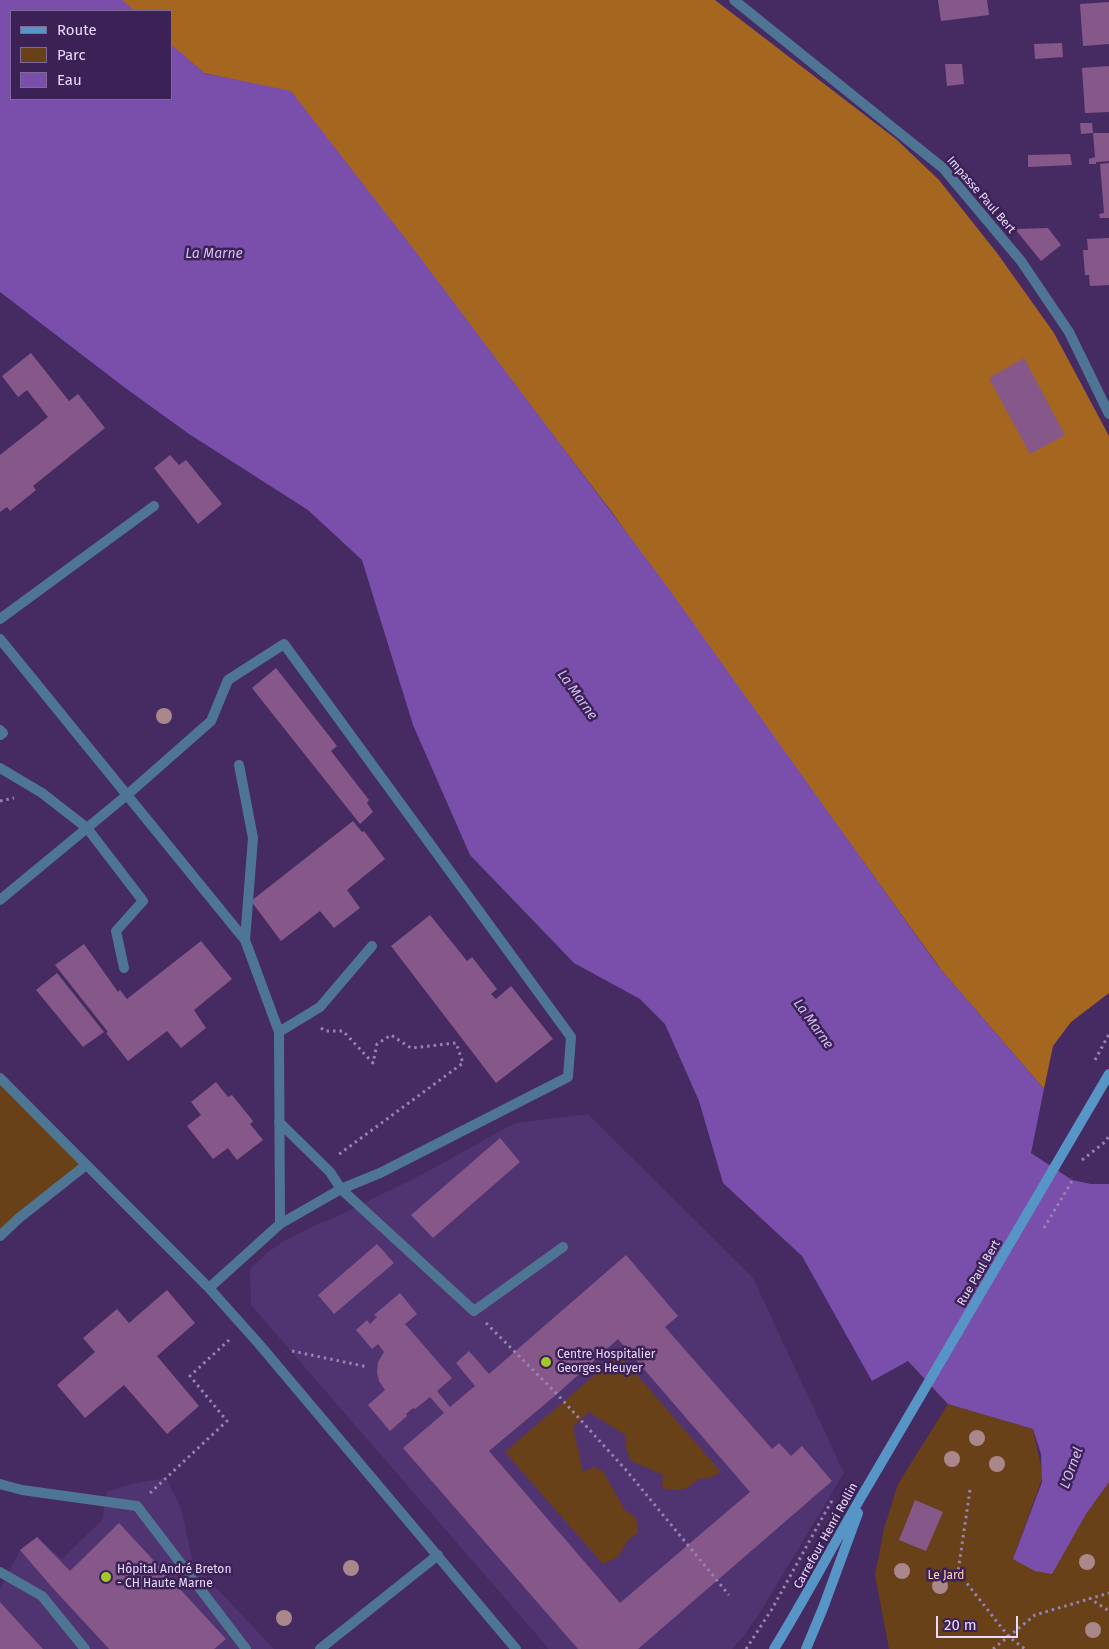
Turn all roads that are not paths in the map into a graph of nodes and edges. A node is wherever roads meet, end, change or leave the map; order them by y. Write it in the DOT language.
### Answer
graph roads {
  1 [pos="734,0"];
  2 [pos="1109,414"];
  3 [pos="154,506"];
  4 [pos="0,619"];
  5 [pos="0,639"];
  6 [pos="0,730"];
  7 [pos="0,735"];
  8 [pos="239,765"];
  9 [pos="0,768"];
  10 [pos="127,795"];
  11 [pos="88,828"];
  12 [pos="0,900"];
  13 [pos="245,940"];
  14 [pos="372,946"];
  15 [pos="124,968"];
  16 [pos="279,1032"];
  17 [pos="1109,1074"];
  18 [pos="0,1078"];
  19 [pos="279,1122"];
  20 [pos="86,1165"];
  21 [pos="341,1189"];
  22 [pos="280,1224"];
  23 [pos="0,1236"];
  24 [pos="563,1248"];
  25 [pos="209,1288"];
  26 [pos="0,1484"];
  27 [pos="869,1484"];
  28 [pos="438,1556"];
  29 [pos="0,1572"];
  30 [pos="85,1649"];
  31 [pos="246,1649"];
  32 [pos="320,1649"];
  33 [pos="516,1649"];
  34 [pos="774,1649"];
  35 [pos="806,1649"];
  1 -- 2 [label="street, Impasse Paul Bert"];
  3 -- 4 [label="street"];
  5 -- 10 [label="street"];
  6 -- 7 [label="street"];
  8 -- 13 [label="street"];
  9 -- 11 [label="street"];
  10 -- 11 [label="street"];
  10 -- 13 [label="street"];
  10 -- 21 [label="street"];
  11 -- 12 [label="street"];
  11 -- 15 [label="street"];
  13 -- 16 [label="street"];
  14 -- 16 [label="street"];
  16 -- 19 [label="street"];
  17 -- 27 [label="main road, Rue Paul Bert"];
  18 -- 20 [label="street"];
  19 -- 21 [label="street"];
  19 -- 22 [label="street"];
  20 -- 23 [label="street"];
  20 -- 25 [label="street"];
  21 -- 22 [label="street"];
  21 -- 24 [label="street"];
  22 -- 25 [label="street"];
  25 -- 28 [label="street"];
  26 -- 31 [label="street"];
  27 -- 34 [label="main road, Carrefour Henri Rollin"];
  27 -- 35 [label="main road, Carrefour Henri Rollin"];
  28 -- 32 [label="street"];
  28 -- 33 [label="street"];
  29 -- 30 [label="street"];
}
